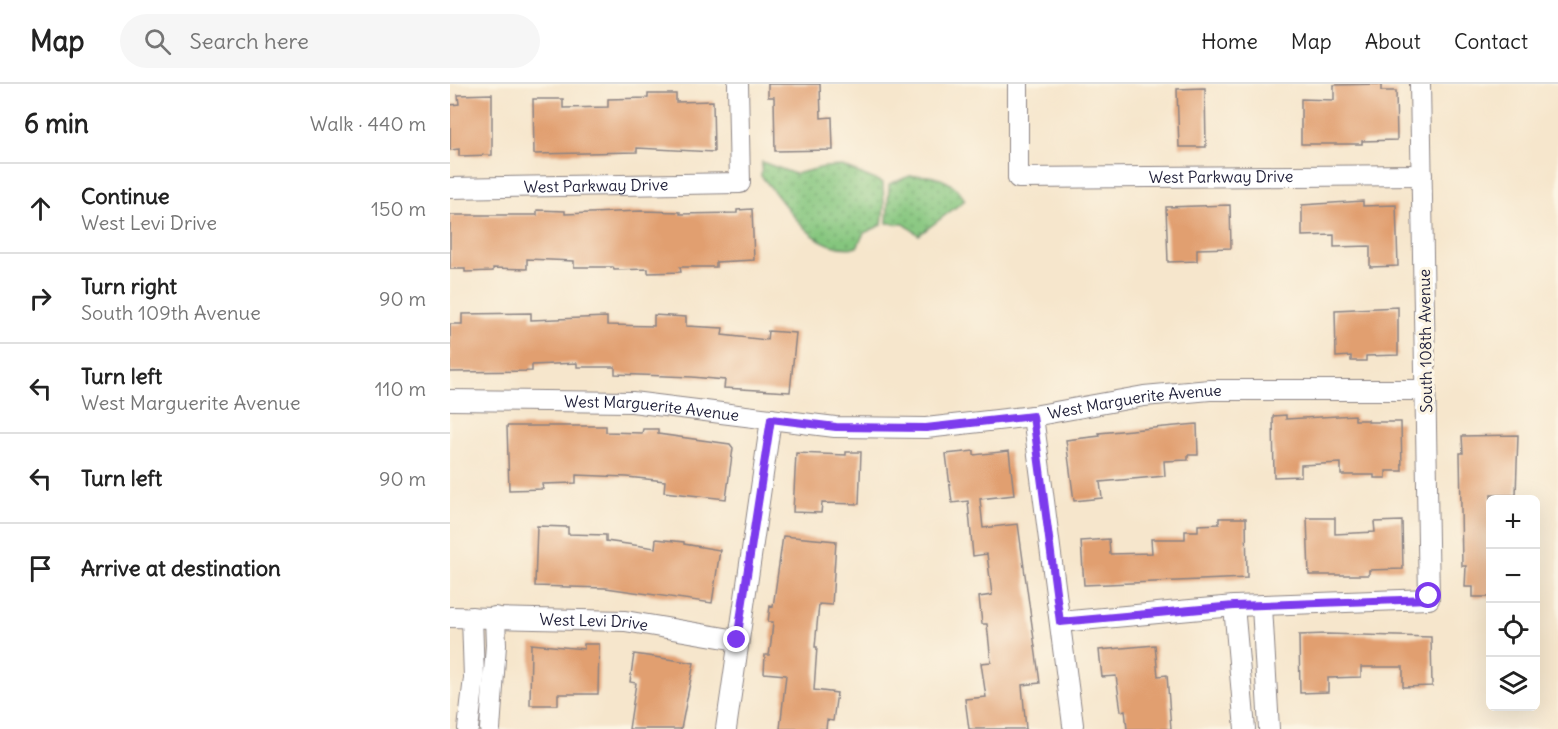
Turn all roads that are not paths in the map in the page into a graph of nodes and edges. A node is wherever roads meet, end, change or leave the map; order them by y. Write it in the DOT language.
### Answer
graph roads {
  1 [pos="738,84"];
  2 [pos="1018,84"];
  3 [pos="1420,84"];
  4 [pos="1422,175"];
  5 [pos="450,188"];
  6 [pos="1426,390"];
  7 [pos="450,400"];
  8 [pos="1033,416"];
  9 [pos="771,419"];
  10 [pos="1234,606"];
  11 [pos="1262,606"];
  12 [pos="472,616"];
  13 [pos="495,616"];
  14 [pos="450,617"];
  15 [pos="1060,622"];
  16 [pos="737,640"];
  17 [pos="1073,725"];
  18 [pos="468,729"];
  19 [pos="490,729"];
  20 [pos="726,729"];
  21 [pos="1245,729"];
  22 [pos="1269,729"];
  1 -- 5 [label="street, West Parkway Drive"];
  2 -- 4 [label="street, West Parkway Drive"];
  3 -- 4 [label="street, South 108th Avenue"];
  4 -- 6 [label="street, South 108th Avenue"];
  6 -- 8 [label="street, West Marguerite Avenue"];
  6 -- 11 [label="street, South 108th Avenue"];
  7 -- 9 [label="street, West Marguerite Avenue"];
  8 -- 9 [label="street, West Marguerite Avenue"];
  8 -- 15 [label="street"];
  9 -- 16 [label="street"];
  10 -- 11 [label="street"];
  10 -- 15 [label="street"];
  10 -- 21 [label="street"];
  11 -- 22 [label="street"];
  12 -- 13 [label="street, West Levi Drive"];
  12 -- 14 [label="street, West Levi Drive"];
  12 -- 18 [label="street"];
  13 -- 16 [label="street, West Levi Drive"];
  13 -- 19 [label="street"];
  15 -- 17 [label="street"];
  16 -- 20 [label="street"];
}
